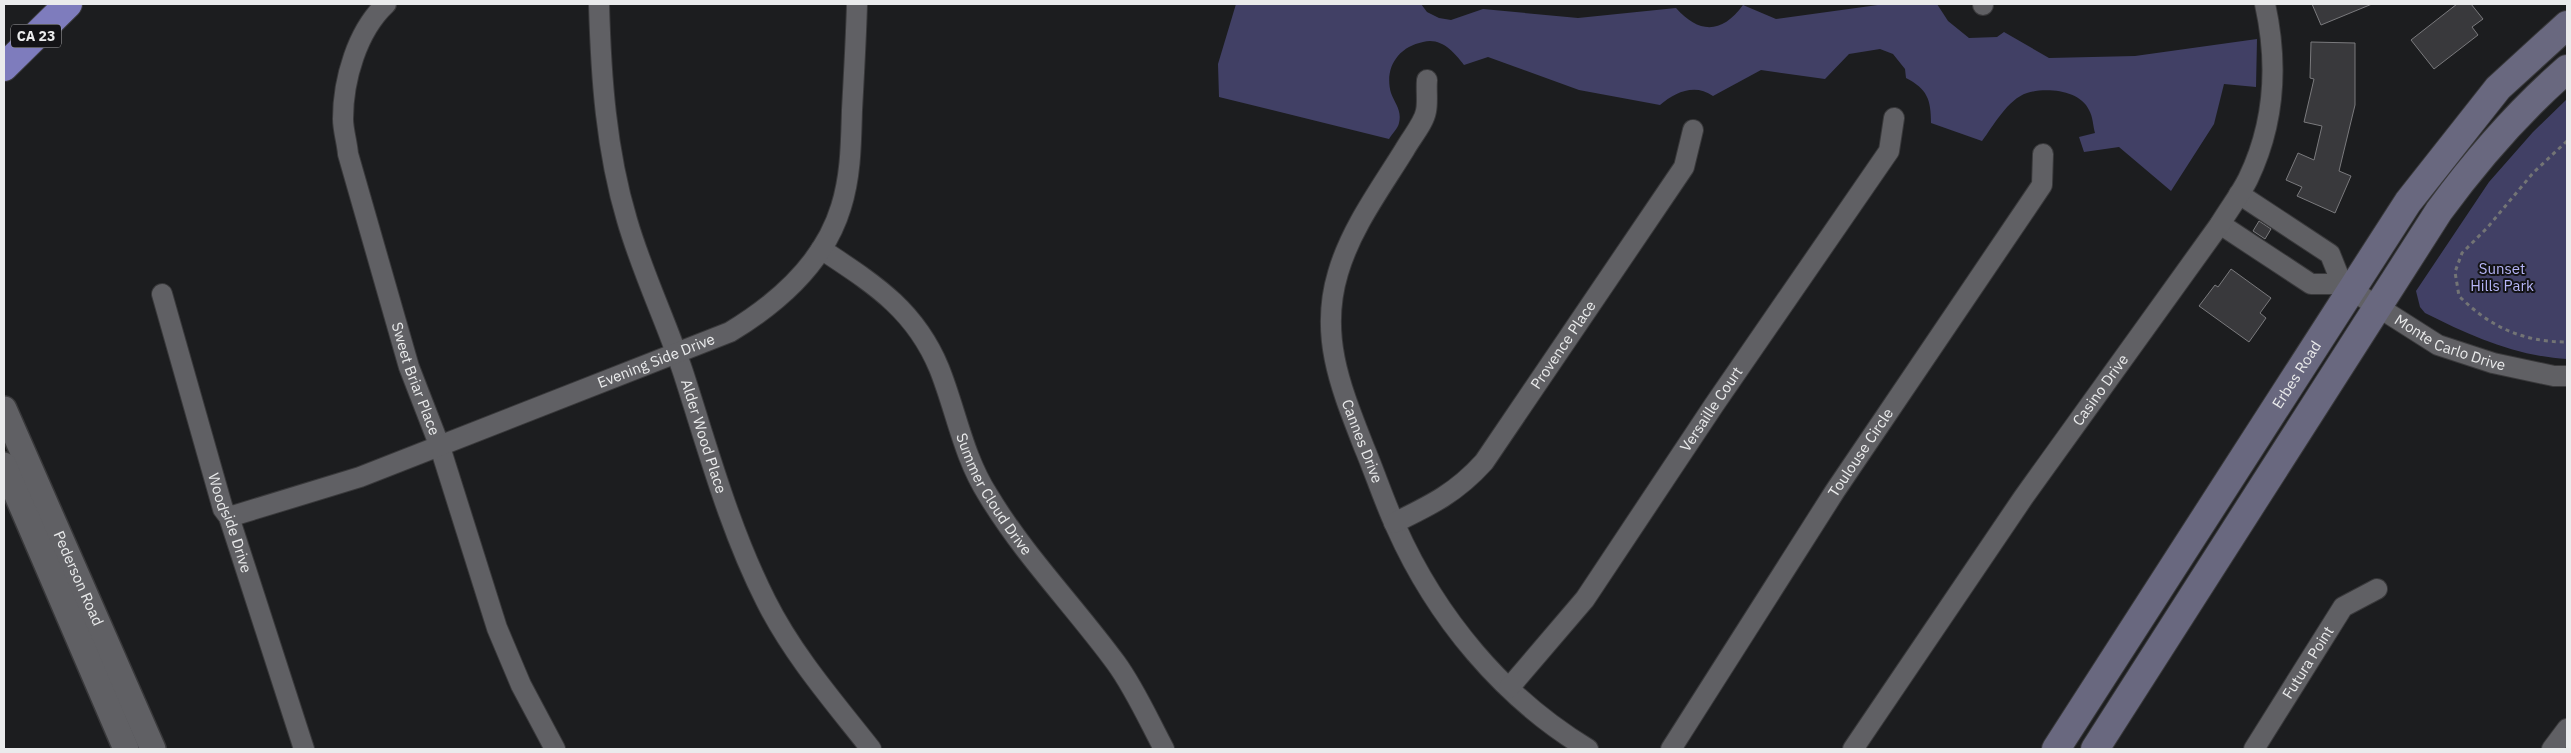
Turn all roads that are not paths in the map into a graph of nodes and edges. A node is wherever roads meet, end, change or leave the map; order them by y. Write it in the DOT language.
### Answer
graph roads {
  1 [pos="68,4"];
  2 [pos="386,4"];
  3 [pos="599,4"];
  4 [pos="857,4"];
  5 [pos="2265,4"];
  6 [pos="2567,25"];
  7 [pos="4,67"];
  8 [pos="2567,69"];
  9 [pos="1427,80"];
  10 [pos="1894,118"];
  11 [pos="1692,130"];
  12 [pos="2043,154"];
  13 [pos="2239,194"];
  14 [pos="2220,224"];
  15 [pos="821,249"];
  16 [pos="2347,286"];
  17 [pos="162,294"];
  18 [pos="2377,307"];
  19 [pos="677,354"];
  20 [pos="2567,376"];
  21 [pos="4,409"];
  22 [pos="440,447"];
  23 [pos="4,465"];
  24 [pos="230,517"];
  25 [pos="1394,523"];
  26 [pos="2377,589"];
  27 [pos="1509,688"];
  28 [pos="2567,729"];
  29 [pos="126,749"];
  30 [pos="153,749"];
  31 [pos="304,749"];
  32 [pos="555,749"];
  33 [pos="871,749"];
  34 [pos="1164,749"];
  35 [pos="1588,749"];
  36 [pos="1671,749"];
  37 [pos="1853,749"];
  38 [pos="2056,749"];
  39 [pos="2095,749"];
  40 [pos="2254,749"];
  41 [pos="2552,749"];
  1 -- 7 [label="highway, CA 23"];
  2 -- 22 [label="street, Sweet Briar Place"];
  3 -- 19 [label="street, Alder Wood Place"];
  4 -- 15 [label="street, Evening Side Drive"];
  5 -- 13 [label="street, Casino Drive"];
  6 -- 16 [label="main road, Erbes Road"];
  8 -- 18 [label="main road, Erbes Road"];
  9 -- 25 [label="street, Cannes Drive"];
  10 -- 27 [label="street, Versaille Court"];
  11 -- 25 [label="street, Provence Place"];
  12 -- 36 [label="street, Toulouse Circle"];
  13 -- 14 [label="street, Casino Drive"];
  13 -- 16 [label="street"];
  14 -- 16 [label="street"];
  14 -- 37 [label="street, Casino Drive"];
  15 -- 19 [label="street, Evening Side Drive"];
  15 -- 34 [label="street, Summer Cloud Drive"];
  16 -- 18 [label="street, Monte Carlo Drive"];
  16 -- 38 [label="main road, Erbes Road"];
  17 -- 24 [label="street, Woodside Drive"];
  18 -- 20 [label="street, Monte Carlo Drive"];
  18 -- 39 [label="main road, Erbes Road"];
  19 -- 22 [label="street, Evening Side Drive"];
  19 -- 33 [label="street, Alder Wood Place"];
  21 -- 30 [label="street, Pederson Road"];
  22 -- 24 [label="street, Evening Side Drive"];
  22 -- 32 [label="street, Sweet Briar Place"];
  23 -- 29 [label="street, Pederson Road"];
  24 -- 31 [label="street, Woodside Drive"];
  25 -- 27 [label="street, Cannes Drive"];
  26 -- 40 [label="street, Futura Point"];
  27 -- 35 [label="street, Cannes Drive"];
  28 -- 41 [label="street"];
}
